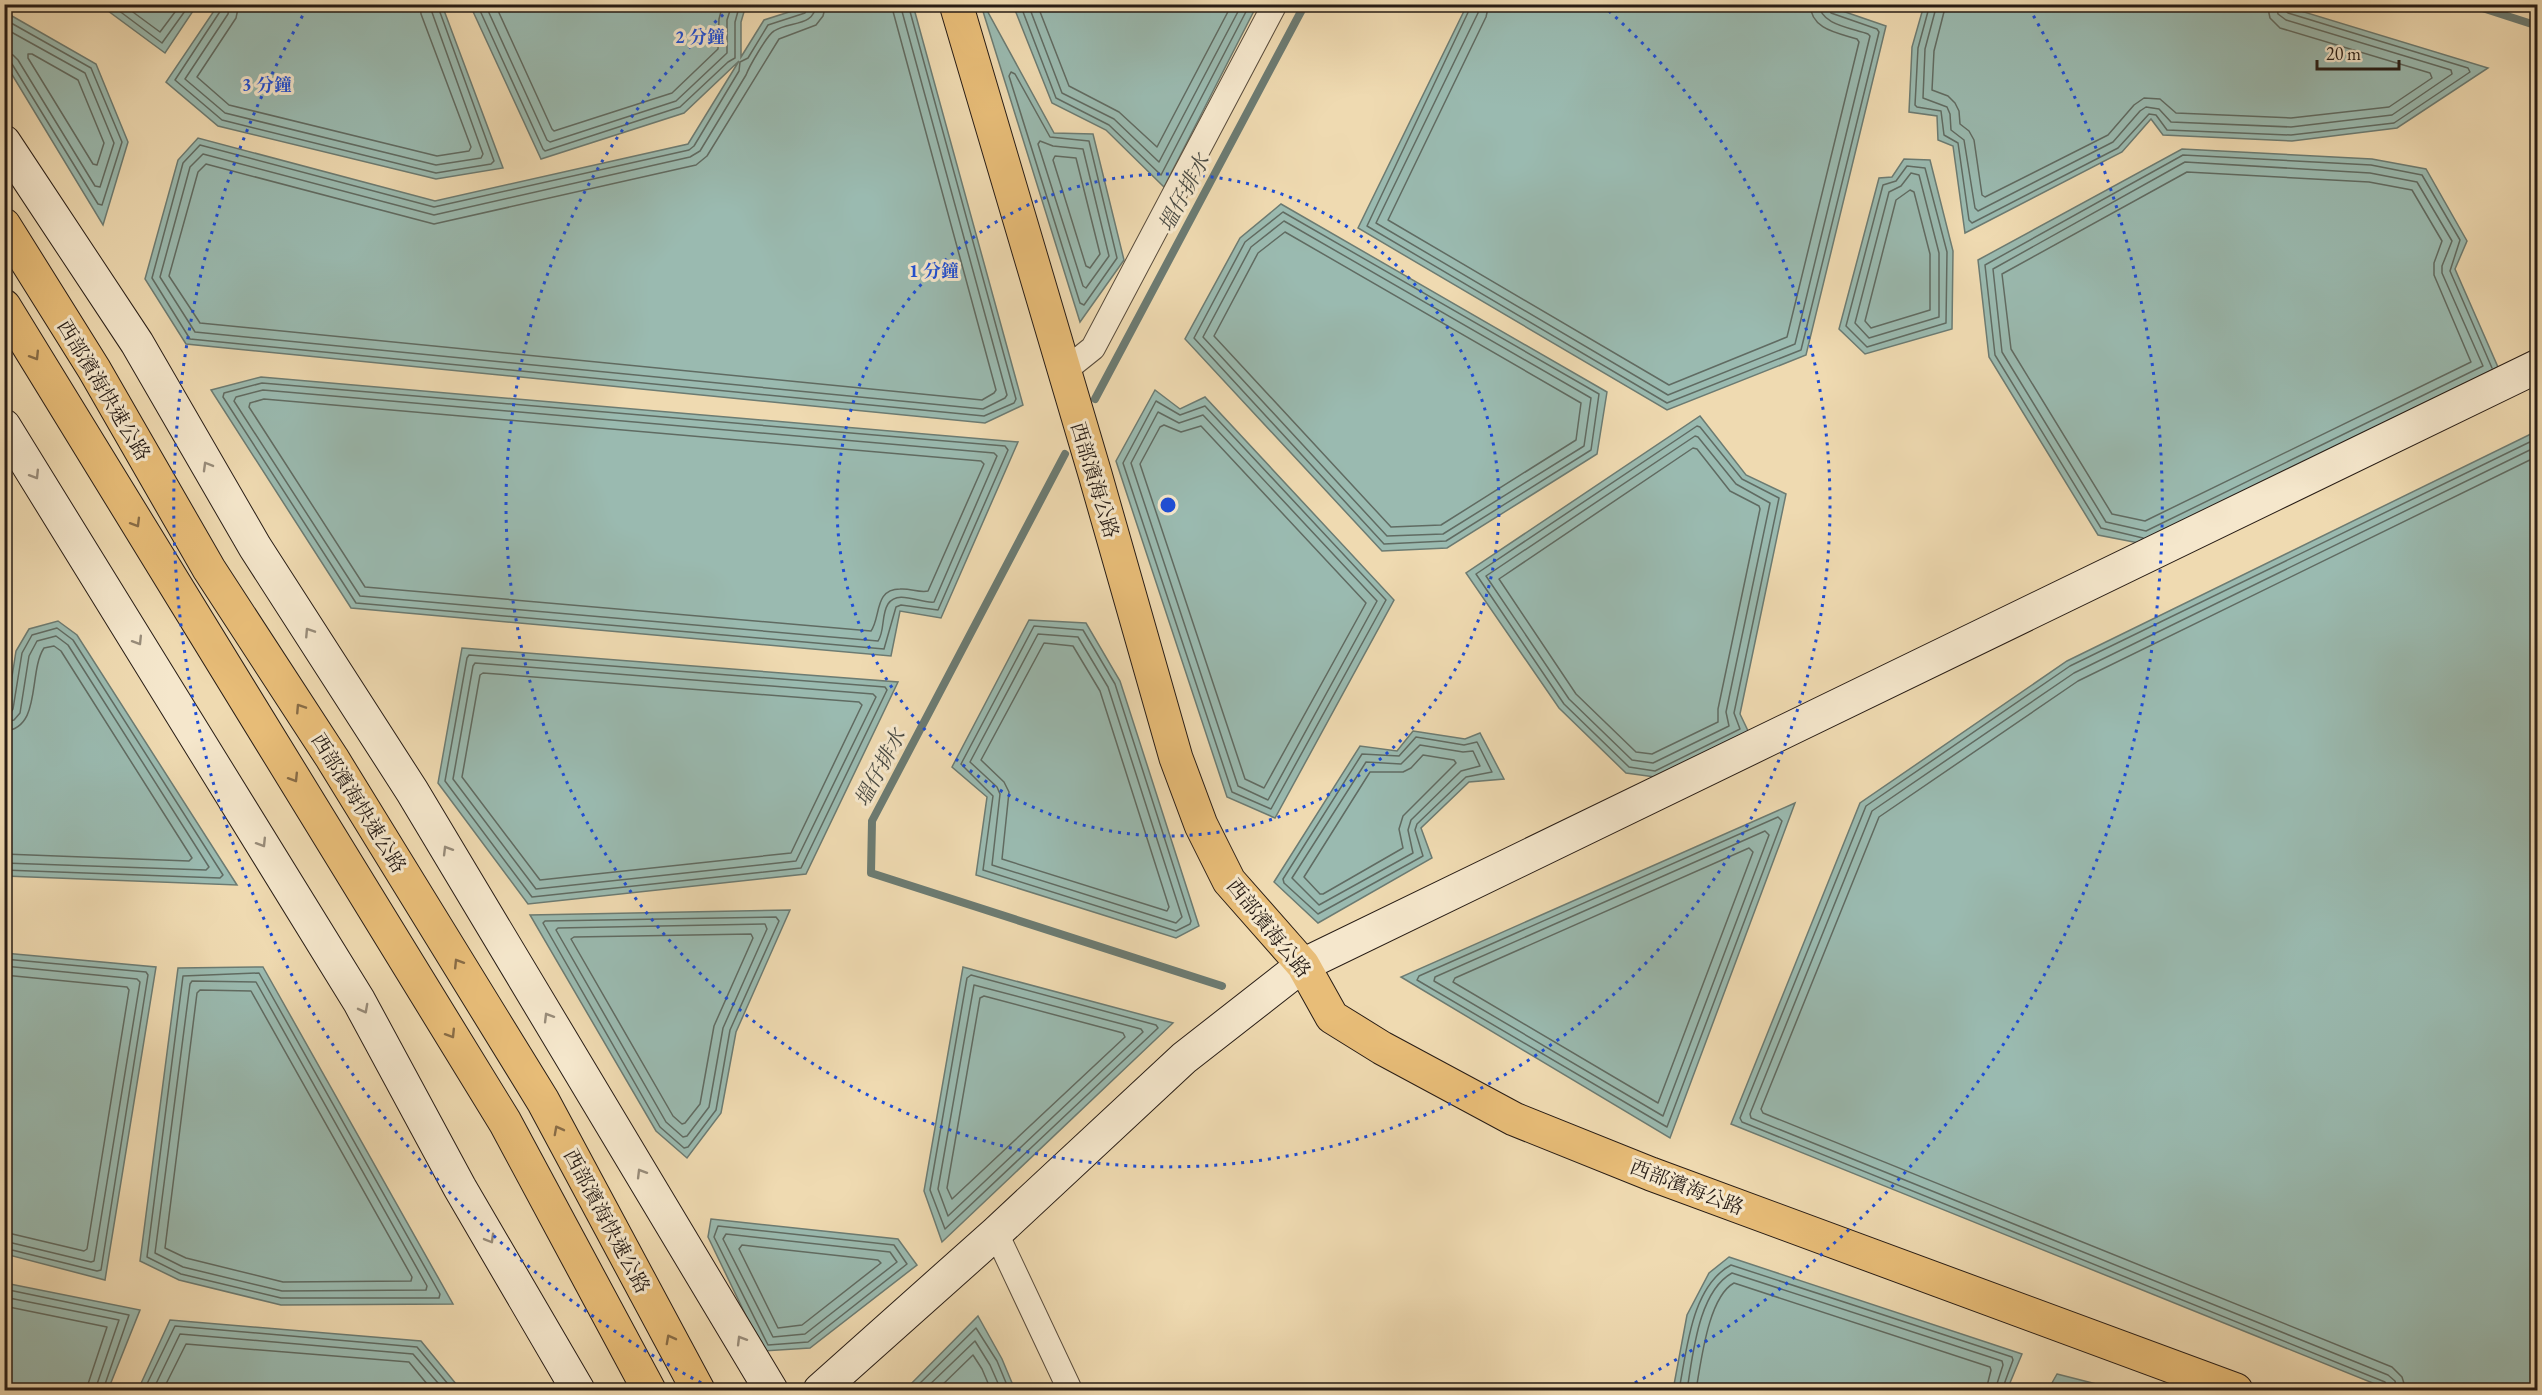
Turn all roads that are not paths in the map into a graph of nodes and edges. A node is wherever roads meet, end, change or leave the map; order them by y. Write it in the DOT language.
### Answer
graph roads {
  1 [pos="956,4"];
  2 [pos="1275,4"];
  3 [pos="4,142"];
  4 [pos="4,225"];
  5 [pos="4,306"];
  6 [pos="2538,366"];
  7 [pos="1063,372"];
  8 [pos="4,426"];
  9 [pos="1303,965"];
  10 [pos="996,1233"];
  11 [pos="578,1390"];
  12 [pos="650,1390"];
  13 [pos="698,1390"];
  14 [pos="771,1390"];
  15 [pos="820,1390"];
  16 [pos="1070,1390"];
  17 [pos="2236,1390"];
  1 -- 7 [label="main road, 西部濱海公路"];
  2 -- 7 [label="street"];
  14 -- 3 [label="street, one-way"];
  13 -- 4 [label="main road, 西部濱海快速公路, one-way"];
  5 -- 12 [label="main road, 西部濱海快速公路, one-way"];
  6 -- 9 [label="street"];
  7 -- 9 [label="main road, 西部濱海公路"];
  8 -- 11 [label="street, one-way"];
  9 -- 10 [label="street"];
  9 -- 17 [label="main road, 西部濱海公路"];
  10 -- 15 [label="street"];
  10 -- 16 [label="street"];
}
